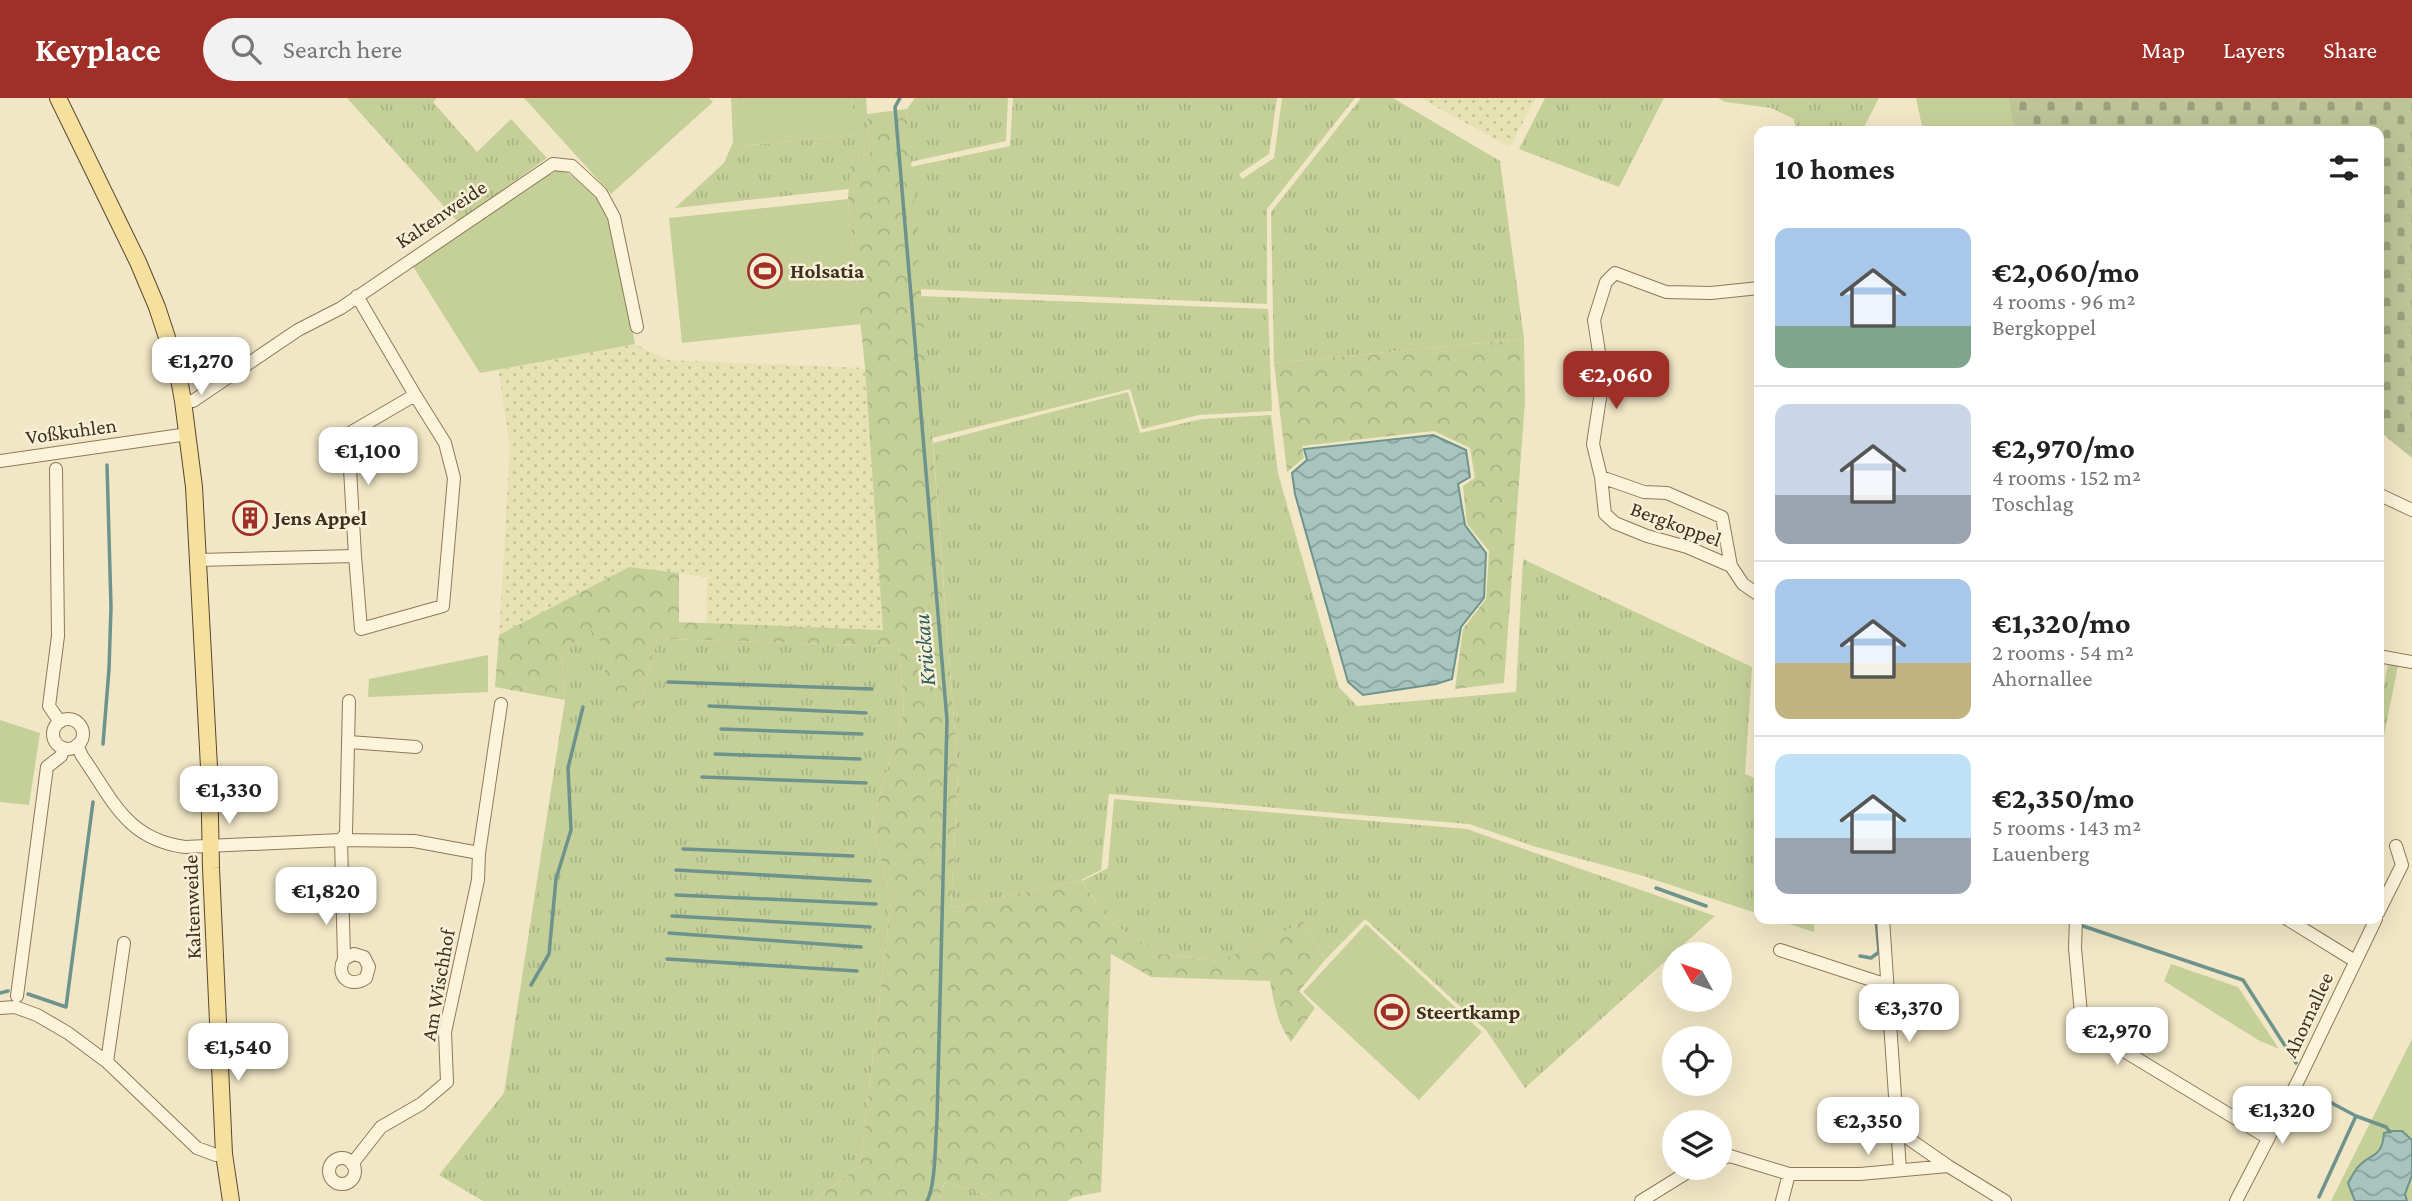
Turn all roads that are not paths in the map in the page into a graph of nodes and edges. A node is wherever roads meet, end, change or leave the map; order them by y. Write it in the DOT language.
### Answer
graph roads {
  1 [pos="58,98"];
  2 [pos="1754,289"];
  3 [pos="357,296"];
  4 [pos="637,327"];
  5 [pos="415,395"];
  6 [pos="183,401"];
  7 [pos="188,434"];
  8 [pos="0,461"];
  9 [pos="56,469"];
  10 [pos="1601,477"];
  11 [pos="2384,497"];
  12 [pos="2412,510"];
  13 [pos="355,556"];
  14 [pos="198,560"];
  15 [pos="1731,566"];
  16 [pos="1754,592"];
  17 [pos="2384,657"];
  18 [pos="2412,662"];
  19 [pos="349,701"];
  20 [pos="501,704"];
  21 [pos="60,722"];
  22 [pos="349,742"];
  23 [pos="71,747"];
  24 [pos="416,747"];
  25 [pos="341,840"];
  26 [pos="210,846"];
  27 [pos="2396,846"];
  28 [pos="479,853"];
  29 [pos="2384,901"];
  30 [pos="1883,924"];
  31 [pos="2076,924"];
  32 [pos="2295,924"];
  33 [pos="2374,924"];
  34 [pos="124,943"];
  35 [pos="1780,950"];
  36 [pos="344,959"];
  37 [pos="2355,961"];
  38 [pos="1887,985"];
  39 [pos="17,996"];
  40 [pos="0,1007"];
  41 [pos="107,1062"];
  42 [pos="1899,1132"];
  43 [pos="2268,1138"];
  44 [pos="224,1154"];
  45 [pos="1732,1157"];
  46 [pos="352,1164"];
  47 [pos="1948,1166"];
  48 [pos="1900,1170"];
  49 [pos="1789,1174"];
  50 [pos="1675,1180"];
  51 [pos="231,1201"];
  52 [pos="1641,1201"];
  53 [pos="1782,1201"];
  54 [pos="2005,1201"];
  55 [pos="2236,1201"];
  1 -- 6 [label="main road, Kaltenweide"];
  2 -- 10 [label="street, Bergkoppel"];
  3 -- 4 [label="street, Kaltenweide"];
  3 -- 5 [label="street"];
  3 -- 6 [label="street, Kaltenweide"];
  5 -- 13 [label="street"];
  5 -- 13 [label="street"];
  6 -- 7 [label="main road, Kaltenweide"];
  7 -- 8 [label="street, Voßkuhlen"];
  7 -- 14 [label="main road, Kaltenweide"];
  9 -- 21 [label="street"];
  10 -- 15 [label="street, Bergkoppel"];
  10 -- 15 [label="street, Bergkoppel"];
  11 -- 12 [label="street"];
  13 -- 14 [label="street"];
  14 -- 26 [label="main road, Kaltenweide"];
  15 -- 16 [label="street, Bergkoppel"];
  17 -- 18 [label="street"];
  19 -- 22 [label="street"];
  20 -- 28 [label="street, Am Wischhof"];
  21 -- 23 [label="street"];
  21 -- 23 [label="street"];
  22 -- 24 [label="street"];
  22 -- 25 [label="street"];
  23 -- 26 [label="street"];
  23 -- 39 [label="street"];
  25 -- 26 [label="street"];
  25 -- 28 [label="street"];
  25 -- 36 [label="street"];
  26 -- 44 [label="main road, Kaltenweide"];
  27 -- 29 [label="street"];
  28 -- 46 [label="street, Am Wischhof"];
  30 -- 38 [label="street"];
  31 -- 43 [label="street"];
  32 -- 37 [label="street"];
  33 -- 37 [label="street, Ahornallee"];
  34 -- 41 [label="street"];
  35 -- 38 [label="street"];
  37 -- 43 [label="street, Ahornallee"];
  38 -- 42 [label="street"];
  40 -- 41 [label="street"];
  41 -- 44 [label="street"];
  42 -- 47 [label="street"];
  42 -- 48 [label="street"];
  43 -- 55 [label="street, Ahornallee"];
  44 -- 51 [label="main road, Kaltenweide"];
  45 -- 49 [label="street"];
  47 -- 48 [label="street"];
  47 -- 54 [label="street"];
  48 -- 49 [label="street"];
  49 -- 53 [label="street"];
  50 -- 52 [label="street"];
}
